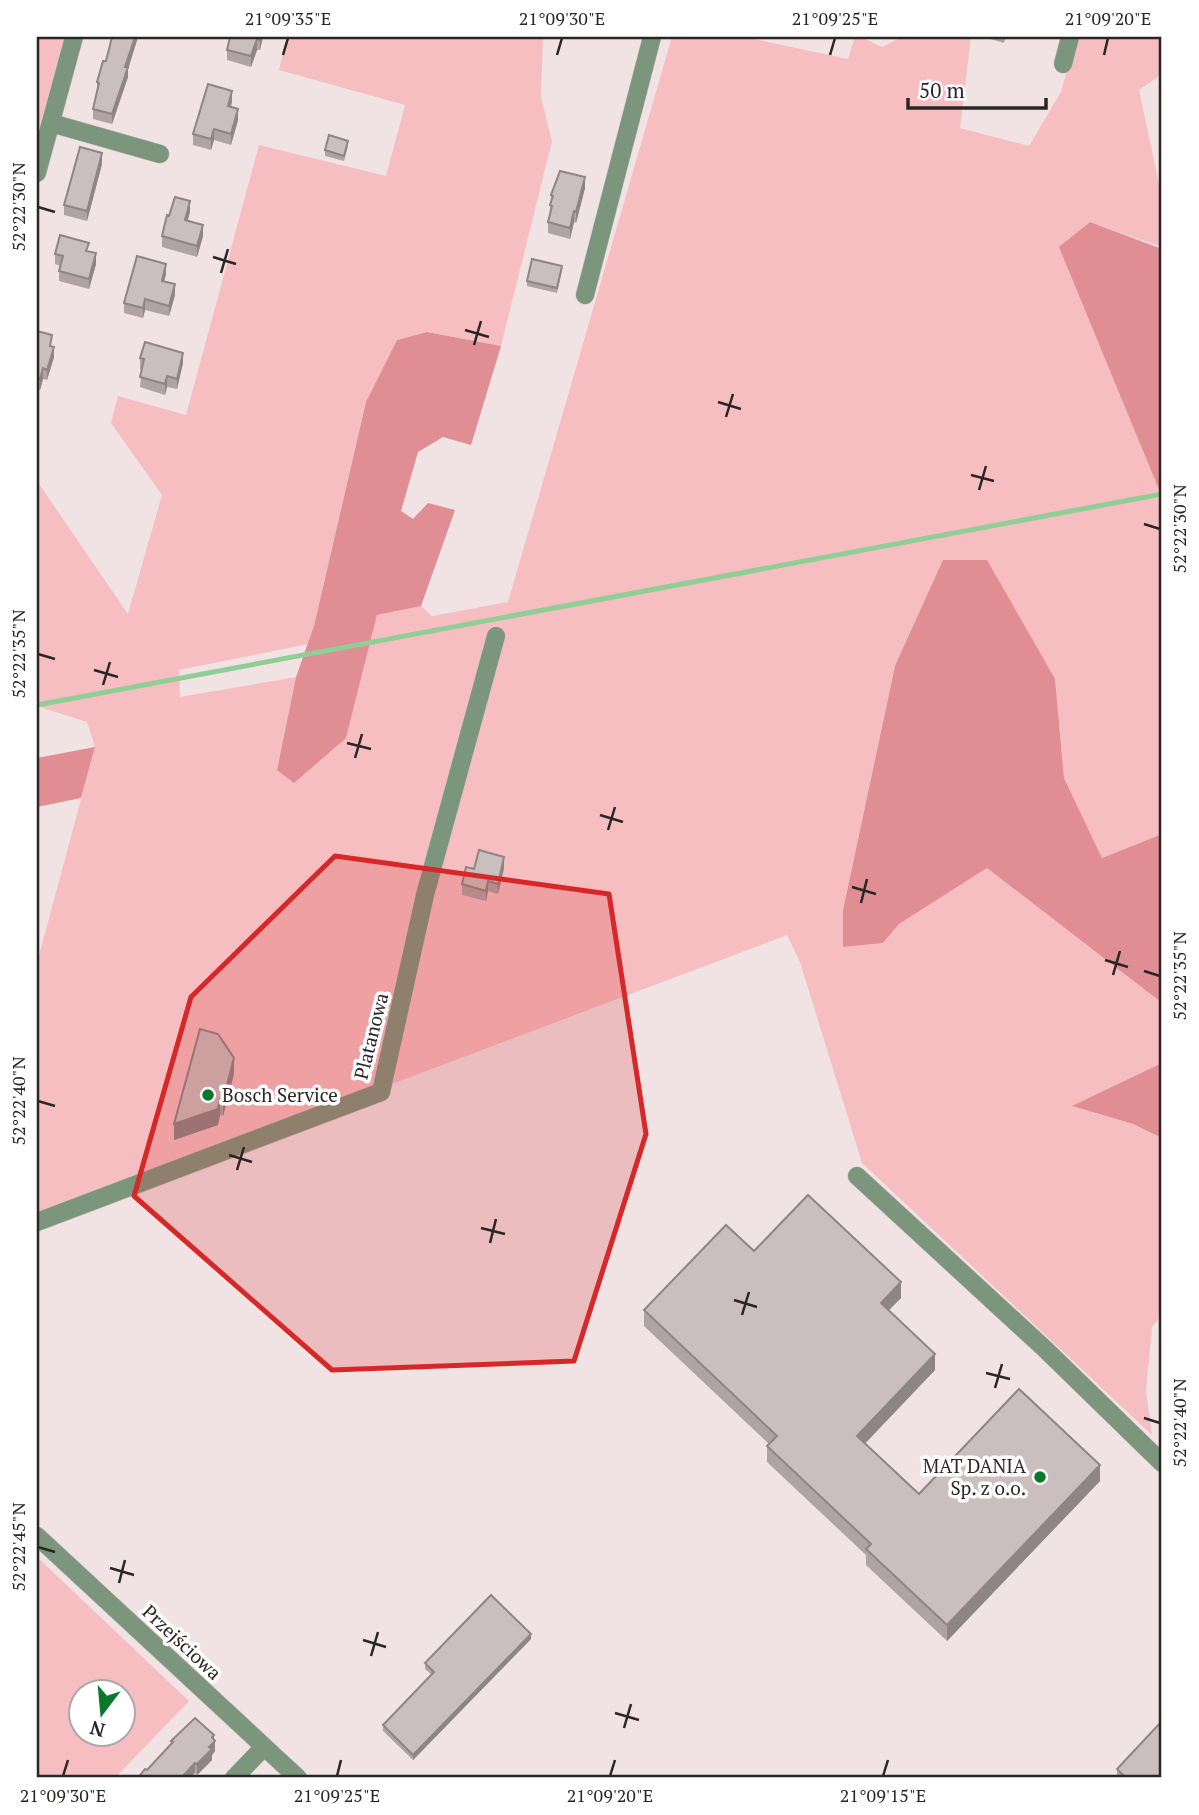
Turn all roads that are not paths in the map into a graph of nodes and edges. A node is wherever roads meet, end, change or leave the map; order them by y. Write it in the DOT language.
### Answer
graph roads {
  1 [pos="74,37"];
  2 [pos="652,37"];
  3 [pos="1070,37"];
  4 [pos="1063,64"];
  5 [pos="51,123"];
  6 [pos="160,155"];
  7 [pos="37,173"];
  8 [pos="585,295"];
  9 [pos="496,636"];
  10 [pos="857,1176"];
  11 [pos="37,1222"];
  12 [pos="1162,1463"];
  13 [pos="37,1536"];
  14 [pos="264,1747"];
  15 [pos="234,1778"];
  16 [pos="298,1778"];
  1 -- 5 [label="street"];
  2 -- 8 [label="street"];
  3 -- 4 [label="street"];
  5 -- 6 [label="street"];
  5 -- 7 [label="street"];
  9 -- 11 [label="street, Platanowa"];
  10 -- 12 [label="street"];
  13 -- 14 [label="street, Przejściowa"];
  14 -- 15 [label="street"];
  14 -- 16 [label="street, Przejściowa"];
}
